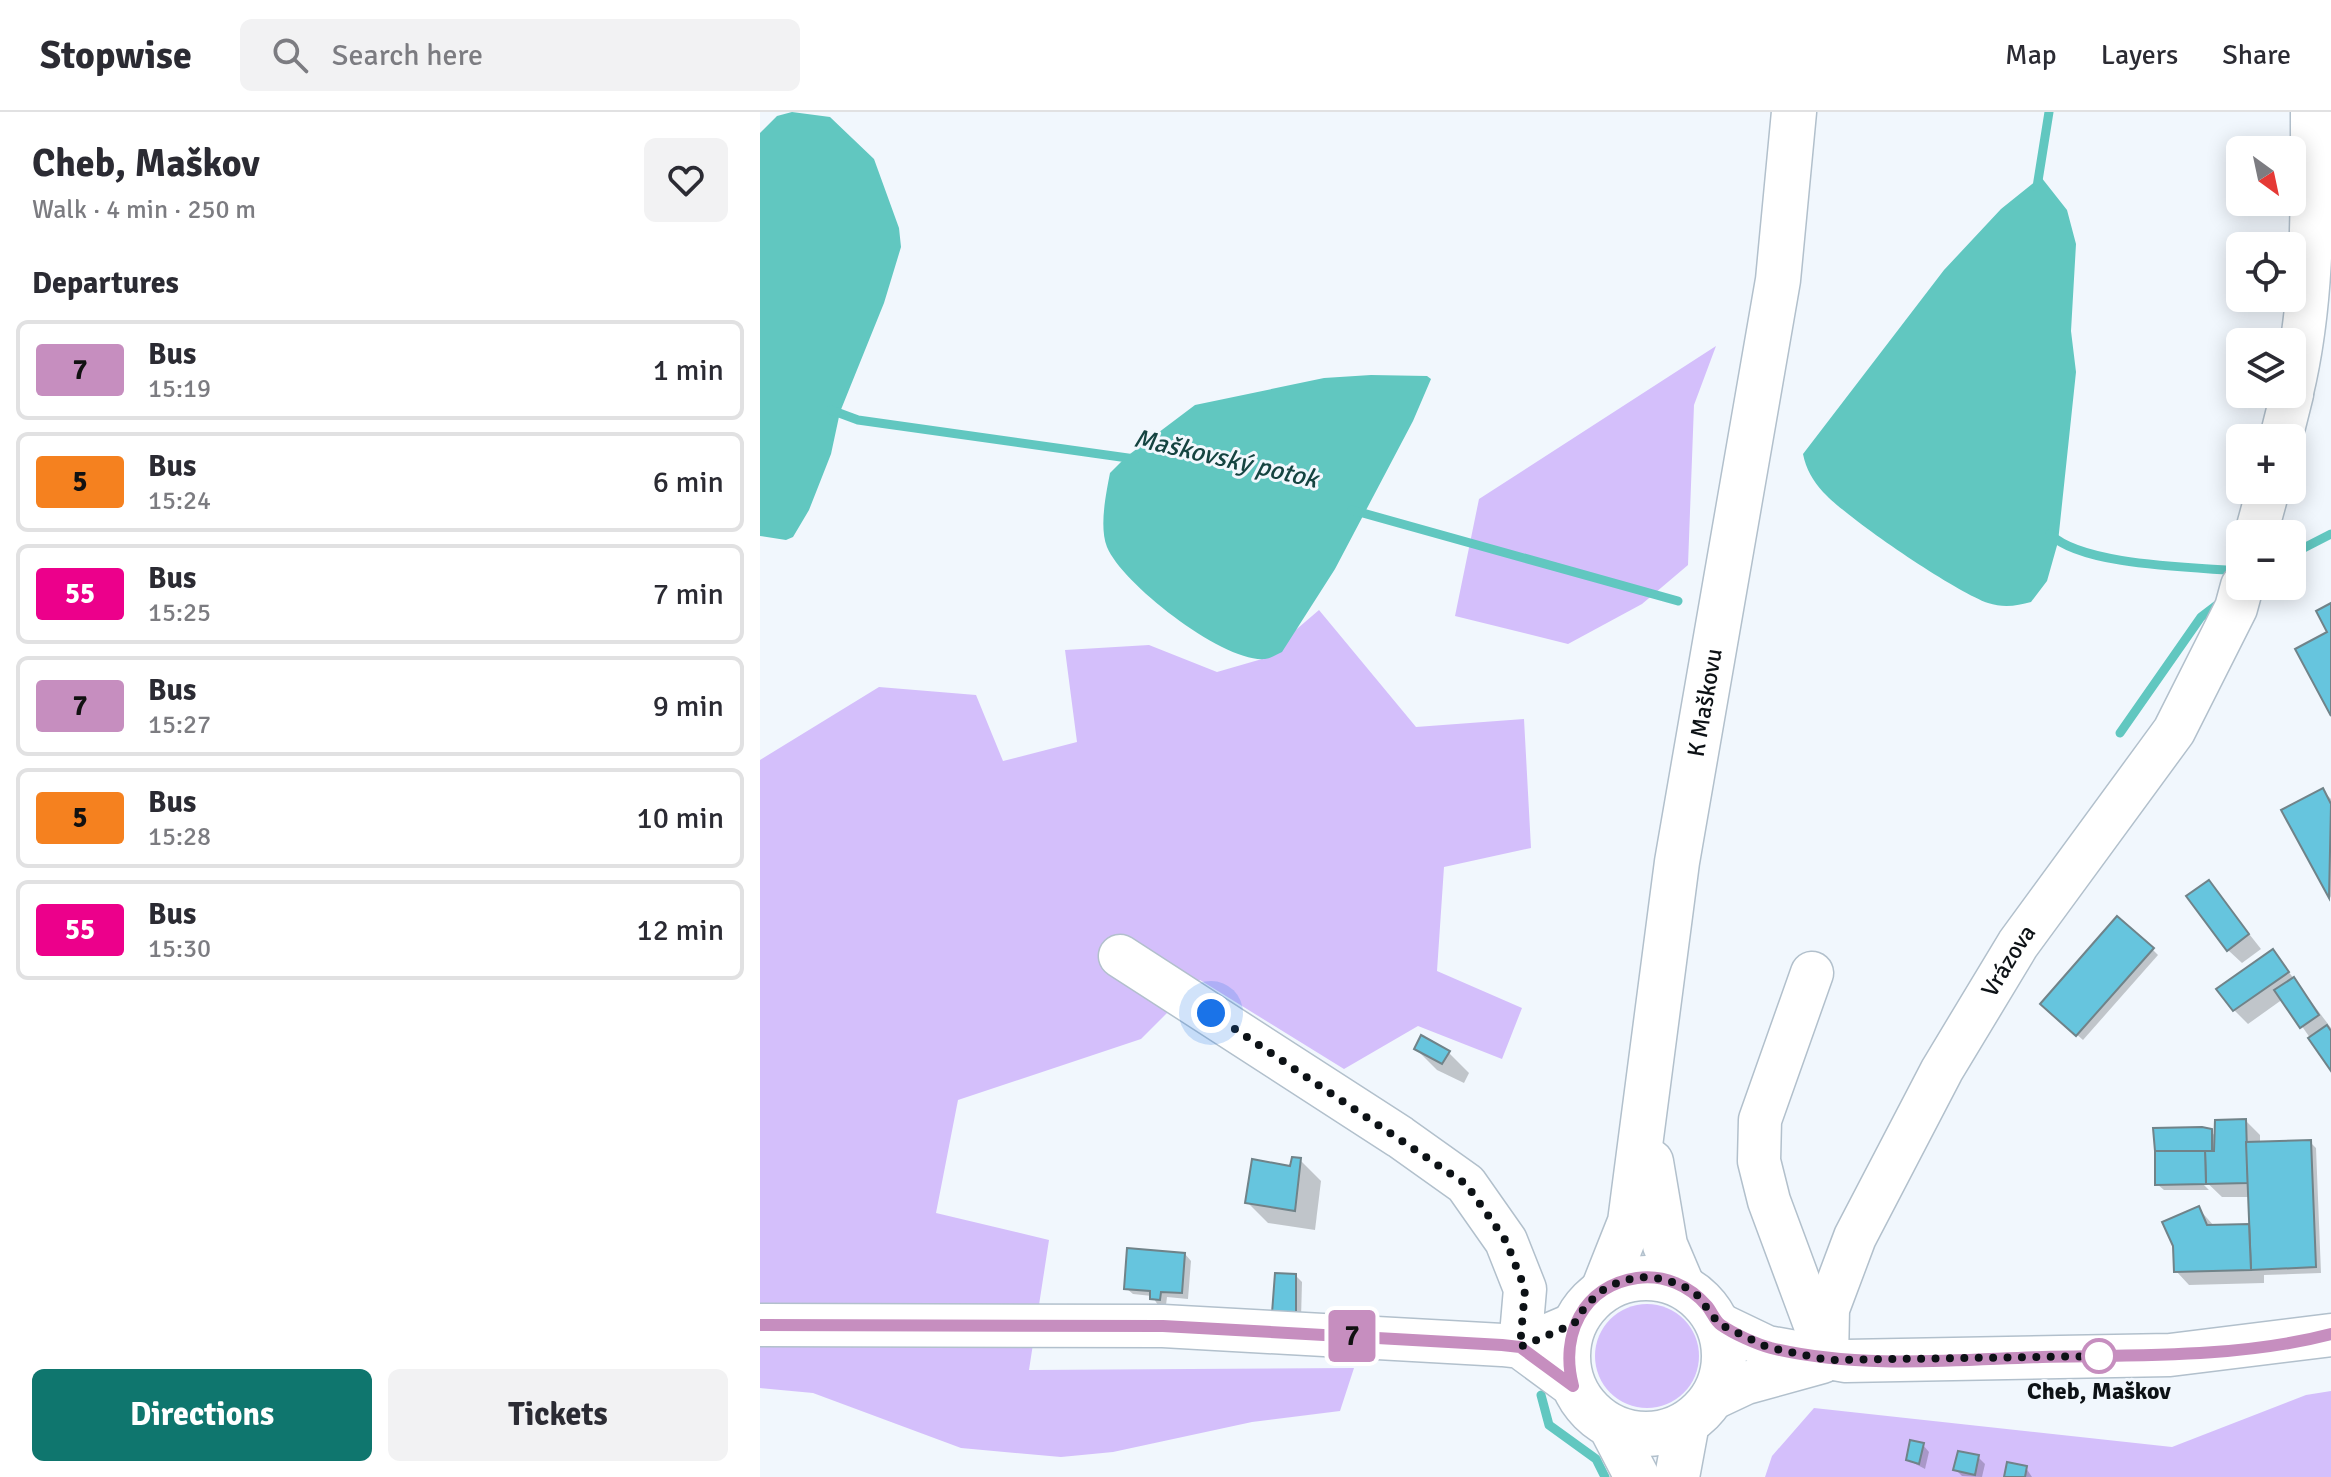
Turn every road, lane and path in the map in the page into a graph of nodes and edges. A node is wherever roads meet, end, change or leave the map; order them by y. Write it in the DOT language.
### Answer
graph roads {
  1 [pos="1794,112"];
  2 [pos="2312,112"];
  3 [pos="2304,328"];
  4 [pos="2238,600"];
  5 [pos="1120,956"];
  6 [pos="1812,973"];
  7 [pos="1645,1124"];
  8 [pos="1682,1285"];
  9 [pos="1603,1290"];
  10 [pos="1574,1324"];
  11 [pos="1719,1324"];
  12 [pos="760,1325"];
  13 [pos="2331,1335"];
  14 [pos="1520,1347"];
  15 [pos="1827,1360"];
  16 [pos="1573,1386"];
  17 [pos="1700,1411"];
  18 [pos="1611,1427"];
  19 [pos="1637,1477"];
  20 [pos="1677,1477"];
  1 -- 7 [label="main road, K Maškovu"];
  2 -- 3 [label="street"];
  4 -- 15 [label="street, Vrázova"];
  5 -- 14 [label="street"];
  6 -- 15 [label="street"];
  7 -- 8 [label="main road"];
  7 -- 9 [label="main road, K Maškovu"];
  8 -- 9 [label="main road"];
  8 -- 11 [label="main road"];
  9 -- 10 [label="main road"];
  10 -- 14 [label="street"];
  10 -- 16 [label="main road"];
  11 -- 15 [label="street"];
  11 -- 17 [label="main road"];
  12 -- 14 [label="street"];
  13 -- 15 [label="street"];
  14 -- 16 [label="street"];
  15 -- 17 [label="street"];
  16 -- 18 [label="main road"];
  17 -- 18 [label="main road"];
  17 -- 20 [label="main road"];
  18 -- 19 [label="main road"];
}
